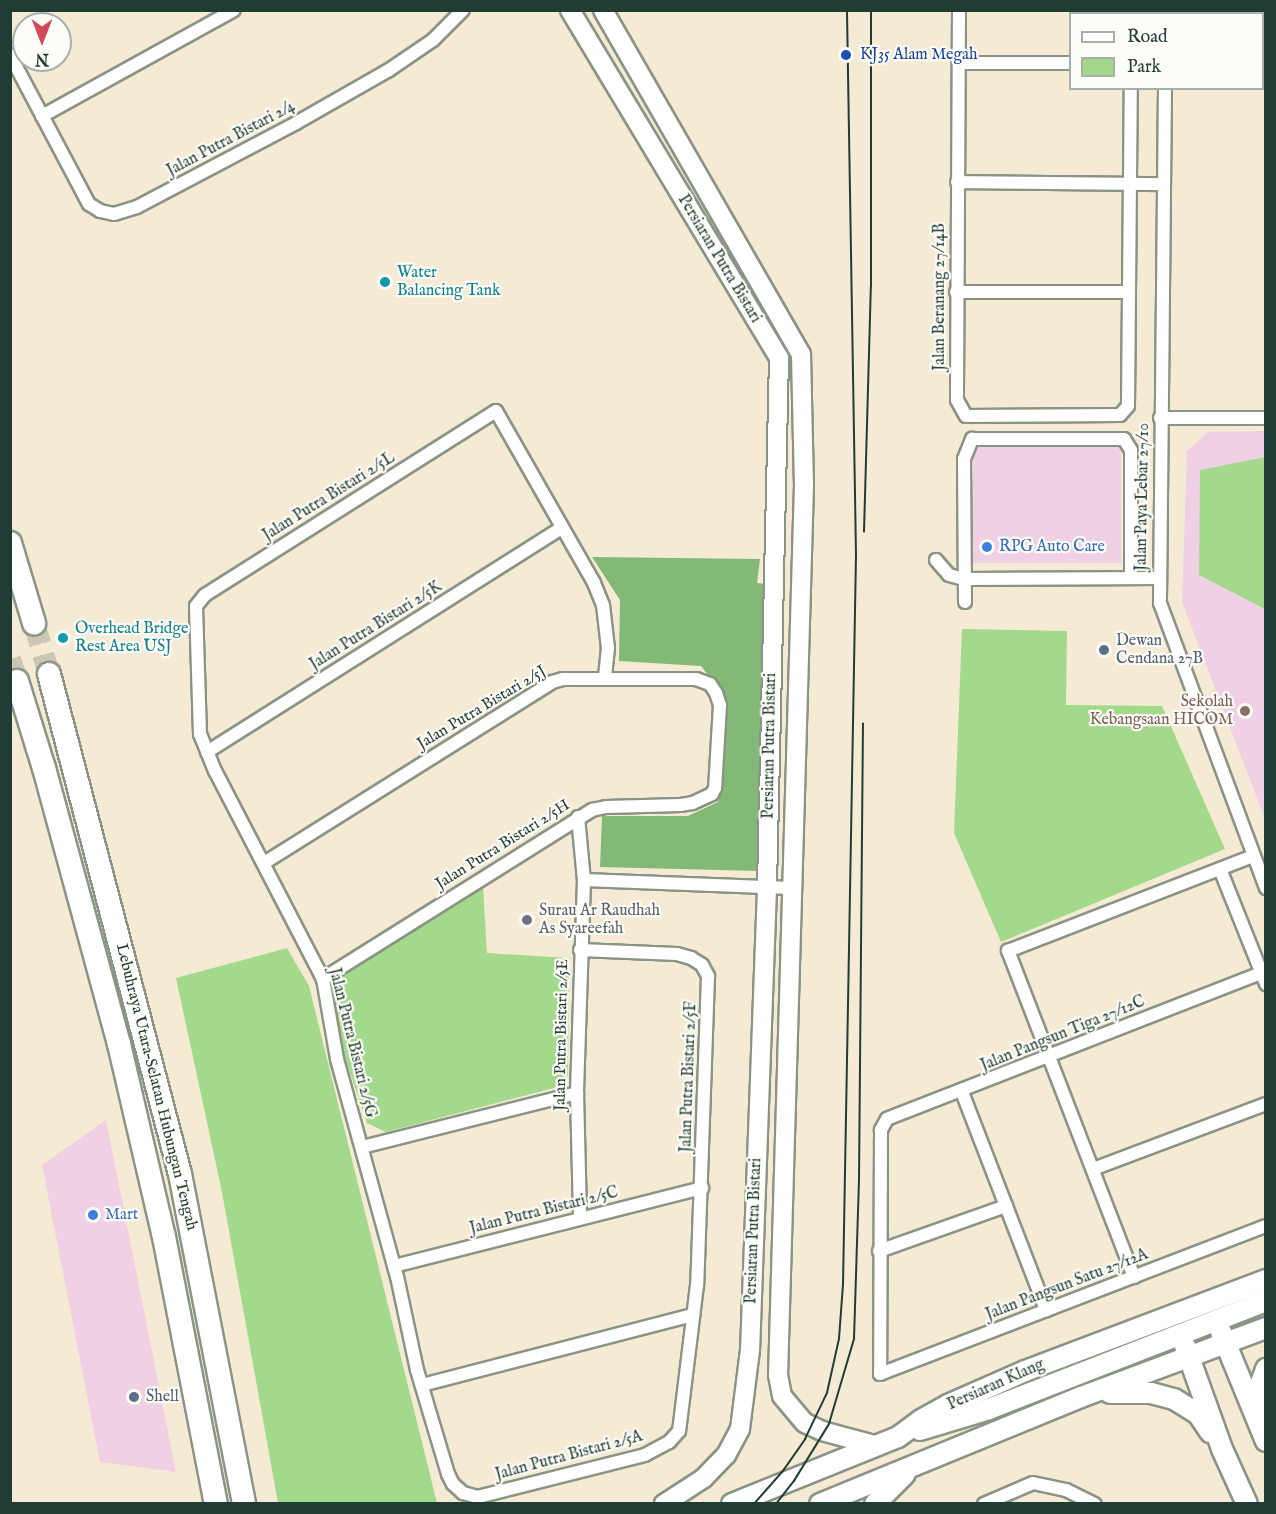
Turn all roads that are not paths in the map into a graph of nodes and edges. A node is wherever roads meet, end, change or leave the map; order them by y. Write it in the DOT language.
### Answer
graph roads {
  1 [pos="234,10"];
  2 [pos="463,10"];
  3 [pos="570,10"];
  4 [pos="603,10"];
  5 [pos="959,10"];
  6 [pos="221,14"];
  7 [pos="10,55"];
  8 [pos="959,63"];
  9 [pos="1069,63"];
  10 [pos="1131,90"];
  11 [pos="1165,90"];
  12 [pos="42,116"];
  13 [pos="957,182"];
  14 [pos="1130,183"];
  15 [pos="1164,184"];
  16 [pos="956,292"];
  17 [pos="1129,292"];
  18 [pos="1160,418"];
  19 [pos="1266,418"];
  20 [pos="562,528"];
  21 [pos="10,543"];
  22 [pos="936,560"];
  23 [pos="1131,578"];
  24 [pos="1159,578"];
  25 [pos="964,579"];
  26 [pos="965,602"];
  27 [pos="195,621"];
  28 [pos="34,623"];
  29 [pos="49,674"];
  30 [pos="605,679"];
  31 [pos="17,681"];
  32 [pos="207,752"];
  33 [pos="715,788"];
  34 [pos="578,817"];
  35 [pos="1253,856"];
  36 [pos="264,862"];
  37 [pos="1220,869"];
  38 [pos="584,880"];
  39 [pos="767,888"];
  40 [pos="791,888"];
  41 [pos="1266,888"];
  42 [pos="580,950"];
  43 [pos="1263,978"];
  44 [pos="323,979"];
  45 [pos="1050,1057"];
  46 [pos="962,1092"];
  47 [pos="577,1093"];
  48 [pos="1266,1104"];
  49 [pos="362,1147"];
  50 [pos="1093,1169"];
  51 [pos="702,1188"];
  52 [pos="1006,1206"];
  53 [pos="580,1218"];
  54 [pos="1266,1226"];
  55 [pos="879,1251"];
  56 [pos="394,1266"];
  57 [pos="1134,1277"];
  58 [pos="1266,1280"];
  59 [pos="1266,1302"];
  60 [pos="1046,1310"];
  61 [pos="693,1315"];
  62 [pos="1217,1321"];
  63 [pos="1266,1328"];
  64 [pos="1181,1335"];
  65 [pos="1226,1343"];
  66 [pos="1189,1357"];
  67 [pos="1266,1369"];
  68 [pos="422,1385"];
  69 [pos="1081,1397"];
  70 [pos="898,1437"];
  71 [pos="1264,1437"];
  72 [pos="878,1446"];
  73 [pos="1222,1449"];
  74 [pos="909,1470"];
  75 [pos="216,1503"];
  76 [pos="244,1503"];
  77 [pos="664,1503"];
  78 [pos="732,1503"];
  79 [pos="820,1503"];
  80 [pos="875,1503"];
  81 [pos="984,1503"];
  82 [pos="1095,1503"];
  83 [pos="1247,1503"];
  1 -- 6 [label="street"];
  2 -- 12 [label="street, Jalan Putra Bistari 2/4"];
  3 -- 39 [label="main road, Persiaran Putra Bistari"];
  4 -- 40 [label="main road, Persiaran Putra Bistari"];
  5 -- 8 [label="street, Jalan Beranang 27/14B"];
  6 -- 12 [label="street"];
  7 -- 12 [label="street, Jalan Putra Bistari 2/4"];
  8 -- 9 [label="street"];
  8 -- 13 [label="street, Jalan Beranang 27/14B"];
  10 -- 14 [label="street"];
  11 -- 15 [label="street, Jalan Paya Lebar 27/10"];
  13 -- 14 [label="street"];
  13 -- 16 [label="street, Jalan Beranang 27/14B"];
  14 -- 15 [label="street"];
  14 -- 17 [label="street"];
  15 -- 18 [label="street, Jalan Paya Lebar 27/10"];
  16 -- 17 [label="street"];
  16 -- 17 [label="street, Jalan Beranang 27/14B"];
  18 -- 19 [label="street"];
  18 -- 24 [label="street, Jalan Paya Lebar 27/10"];
  20 -- 27 [label="street, Jalan Putra Bistari 2/5L"];
  20 -- 30 [label="street"];
  20 -- 32 [label="street, Jalan Putra Bistari 2/5K"];
  21 -- 28 [label="highway"];
  22 -- 25 [label="street"];
  23 -- 24 [label="street"];
  23 -- 25 [label="street"];
  23 -- 25 [label="street"];
  24 -- 35 [label="street, Jalan Paya Lebar 27/10"];
  25 -- 26 [label="street"];
  27 -- 32 [label="street, Jalan Putra Bistari 2/5G"];
  29 -- 76 [label="highway, Lebuhraya Utara–Selatan Hubungan Tengah"];
  30 -- 33 [label="street, Jalan Putra Bistari 2/5J"];
  30 -- 36 [label="street, Jalan Putra Bistari 2/5J"];
  31 -- 75 [label="highway, Lebuhraya Utara–Selatan Hubungan Tengah"];
  32 -- 36 [label="street, Jalan Putra Bistari 2/5G"];
  33 -- 34 [label="street, Jalan Putra Bistari 2/5H"];
  34 -- 38 [label="street, Jalan Putra Bistari 2/5E"];
  34 -- 44 [label="street, Jalan Putra Bistari 2/5H"];
  35 -- 37 [label="street"];
  35 -- 41 [label="street, Jalan Paya Lebar 27/10"];
  36 -- 44 [label="street, Jalan Putra Bistari 2/5G"];
  37 -- 43 [label="street"];
  37 -- 45 [label="street"];
  38 -- 39 [label="street"];
  38 -- 42 [label="street, Jalan Putra Bistari 2/5E"];
  39 -- 40 [label="street"];
  39 -- 77 [label="main road, Persiaran Putra Bistari"];
  40 -- 72 [label="main road, Persiaran Putra Bistari"];
  42 -- 47 [label="street, Jalan Putra Bistari 2/5E"];
  42 -- 51 [label="street, Jalan Putra Bistari 2/5F"];
  43 -- 45 [label="street, Jalan Pangsun Tiga 27/12C"];
  44 -- 49 [label="street, Jalan Putra Bistari 2/5G"];
  45 -- 46 [label="street, Jalan Pangsun Tiga 27/12C"];
  45 -- 50 [label="street"];
  46 -- 52 [label="street"];
  46 -- 55 [label="street, Jalan Pangsun Tiga 27/12C"];
  47 -- 49 [label="street"];
  47 -- 53 [label="street, Jalan Putra Bistari 2/5E"];
  48 -- 50 [label="street"];
  49 -- 56 [label="street, Jalan Putra Bistari 2/5G"];
  50 -- 57 [label="street"];
  51 -- 53 [label="street, Jalan Putra Bistari 2/5C"];
  51 -- 61 [label="street, Jalan Putra Bistari 2/5F"];
  52 -- 55 [label="street"];
  52 -- 60 [label="street"];
  53 -- 56 [label="street, Jalan Putra Bistari 2/5C"];
  54 -- 57 [label="street, Jalan Pangsun Satu 27/12A"];
  55 -- 60 [label="street, Jalan Pangsun Satu 27/12A"];
  56 -- 68 [label="street, Jalan Putra Bistari 2/5G"];
  57 -- 60 [label="street, Jalan Pangsun Satu 27/12A"];
  58 -- 70 [label="main road, Persiaran Klang"];
  59 -- 62 [label="main road"];
  61 -- 68 [label="street"];
  61 -- 68 [label="street, Jalan Putra Bistari 2/5A"];
  62 -- 64 [label="main road"];
  62 -- 65 [label="main road"];
  63 -- 65 [label="main road"];
  64 -- 66 [label="main road"];
  64 -- 70 [label="main road"];
  65 -- 66 [label="main road"];
  65 -- 71 [label="main road"];
  66 -- 69 [label="main road"];
  66 -- 73 [label="main road"];
  67 -- 71 [label="main road"];
  69 -- 73 [label="main road"];
  69 -- 74 [label="main road"];
  70 -- 72 [label="main road, Persiaran Klang"];
  72 -- 78 [label="main road, Persiaran Klang"];
  73 -- 83 [label="main road"];
  74 -- 79 [label="main road"];
  74 -- 80 [label="main road"];
  81 -- 82 [label="street"];
}
